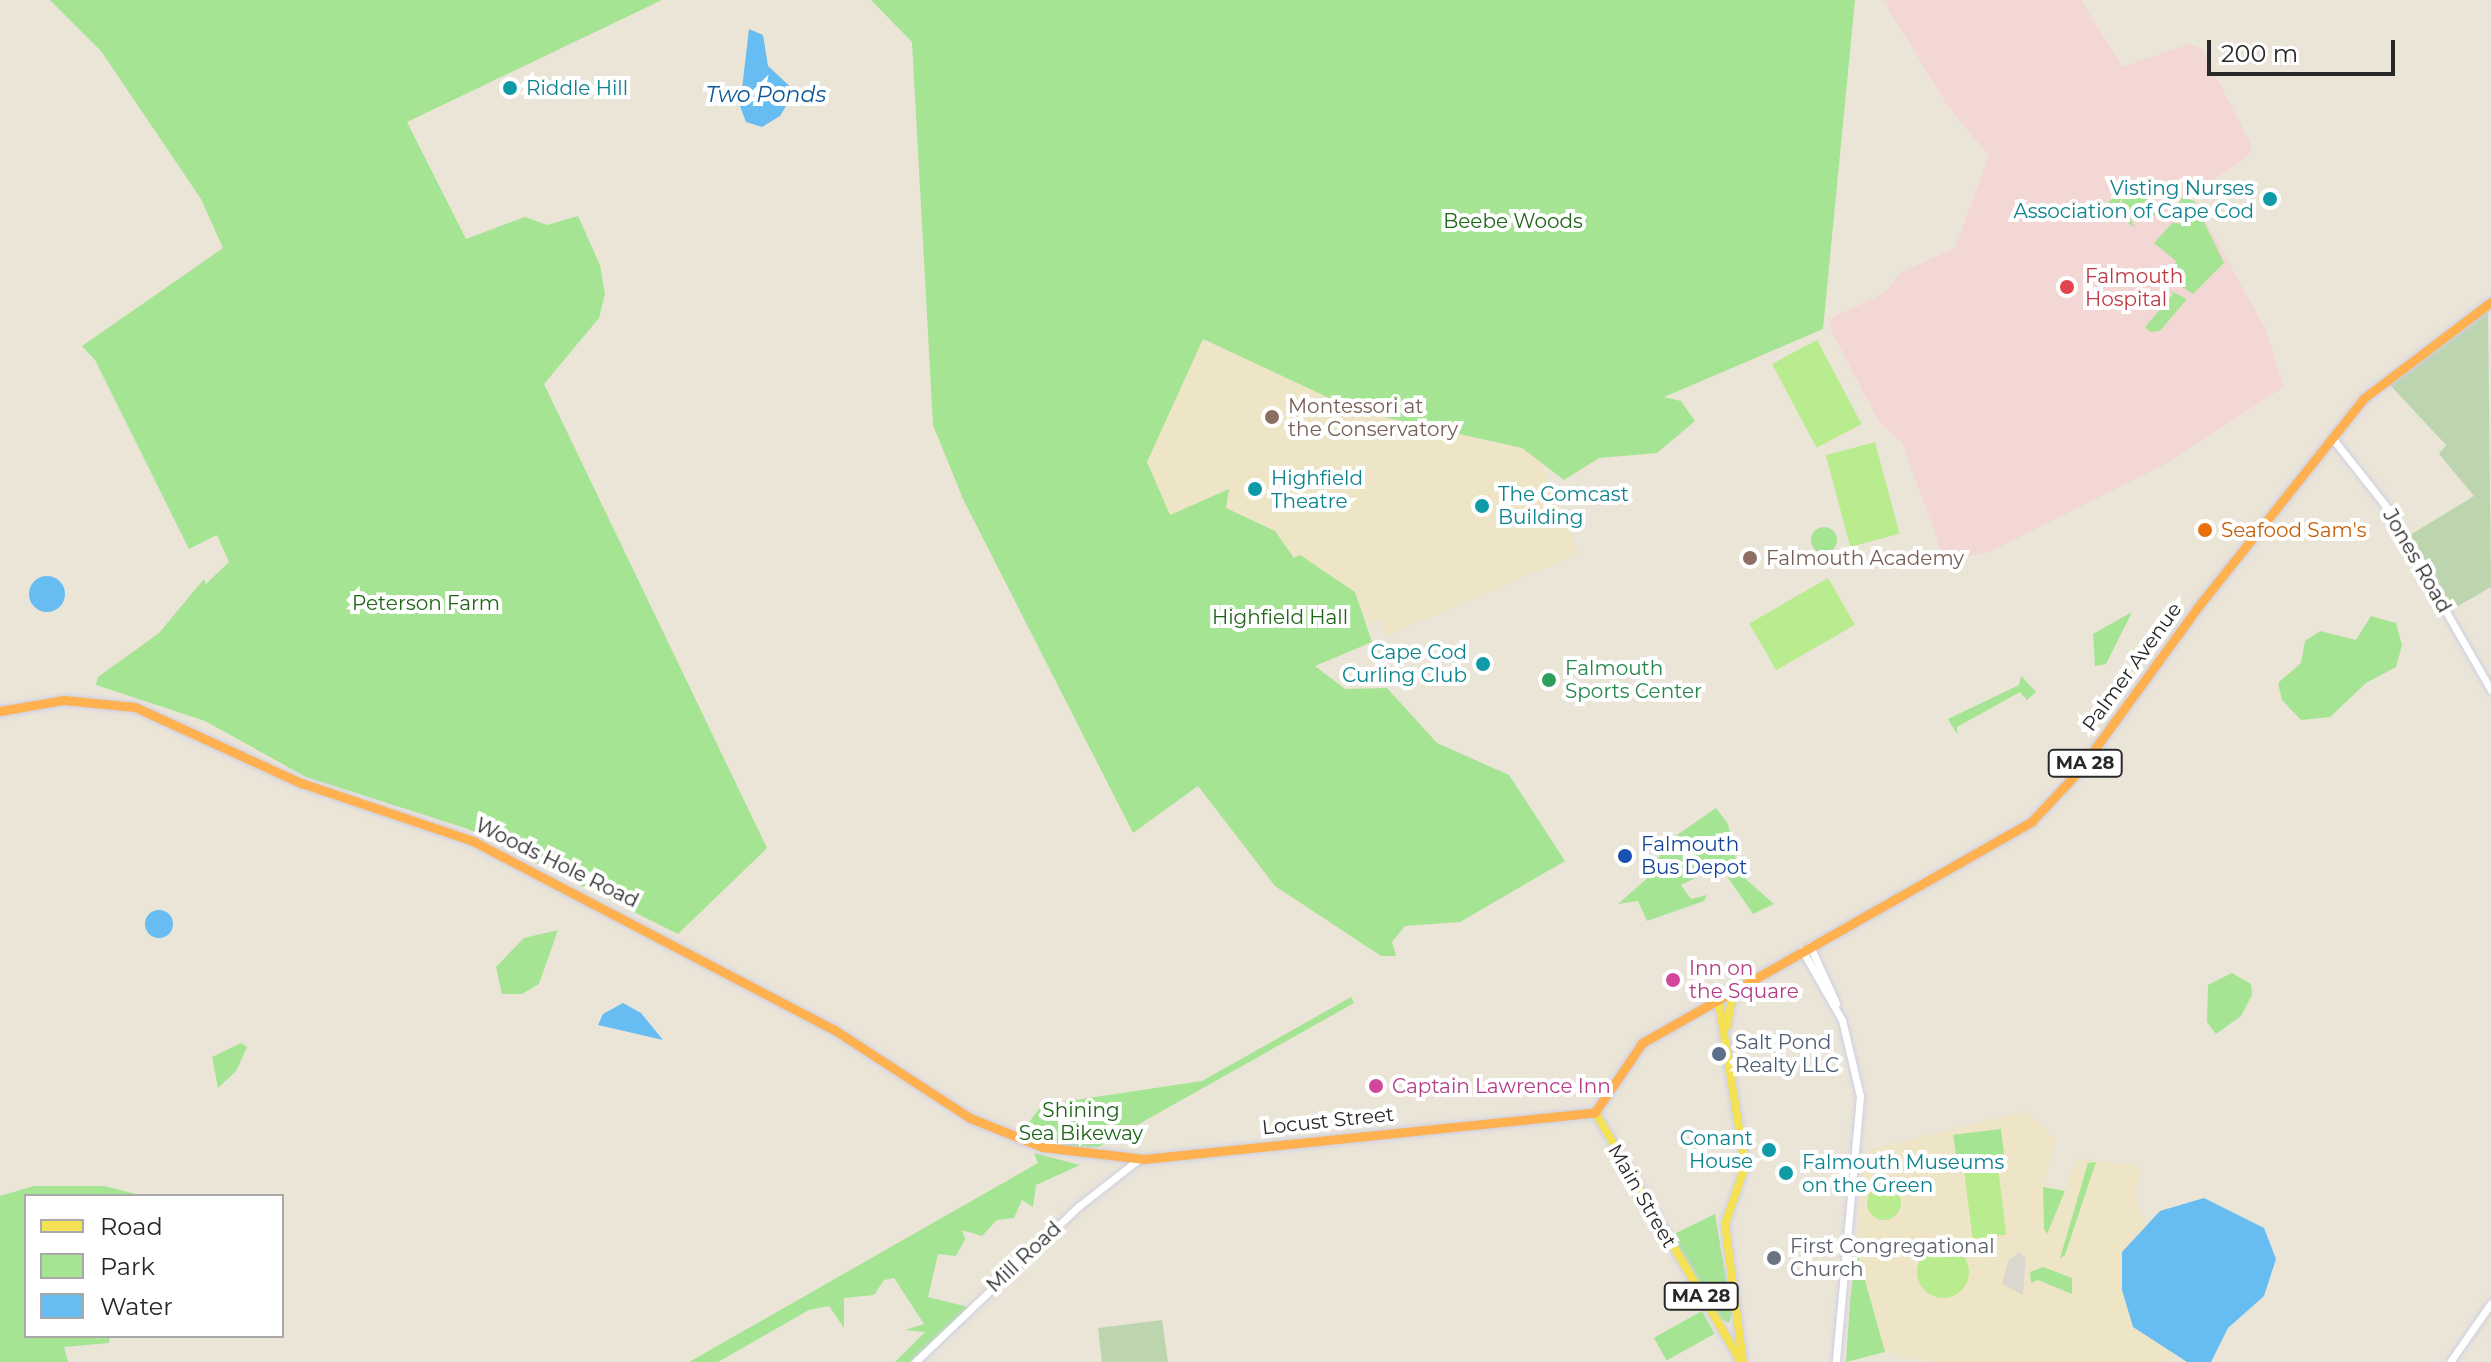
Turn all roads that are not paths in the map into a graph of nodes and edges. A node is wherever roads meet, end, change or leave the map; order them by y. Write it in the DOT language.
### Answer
graph roads {
  1 [pos="2491,302"];
  2 [pos="2333,439"];
  3 [pos="2491,690"];
  4 [pos="0,711"];
  5 [pos="1806,948"];
  6 [pos="1734,988"];
  7 [pos="1718,997"];
  8 [pos="1727,1039"];
  9 [pos="1595,1112"];
  10 [pos="1065,1152"];
  11 [pos="1139,1159"];
  12 [pos="2491,1303"];
  13 [pos="1735,1313"];
  14 [pos="1727,1339"];
  15 [pos="915,1362"];
  16 [pos="1742,1362"];
  17 [pos="1836,1362"];
  18 [pos="2450,1362"];
  1 -- 2 [label="highway, Palmer Avenue / MA 28"];
  2 -- 3 [label="street, Jones Road"];
  2 -- 5 [label="highway, Palmer Avenue / MA 28"];
  4 -- 10 [label="highway, Woods Hole Road"];
  5 -- 6 [label="highway, Palmer Avenue / MA 28"];
  5 -- 17 [label="street"];
  6 -- 7 [label="highway, MA 28"];
  6 -- 8 [label="main road, MA 28"];
  7 -- 8 [label="main road, MA 28"];
  7 -- 9 [label="highway, MA 28"];
  8 -- 13 [label="main road, MA 28"];
  9 -- 11 [label="highway, Locust Street"];
  9 -- 14 [label="main road, Main Street / MA 28"];
  10 -- 11 [label="highway, Locust Street"];
  11 -- 15 [label="street, Mill Road"];
  12 -- 18 [label="street"];
  13 -- 14 [label="main road"];
  13 -- 16 [label="main road, MA 28"];
  14 -- 16 [label="main road, Main Street / MA 28"];
}
